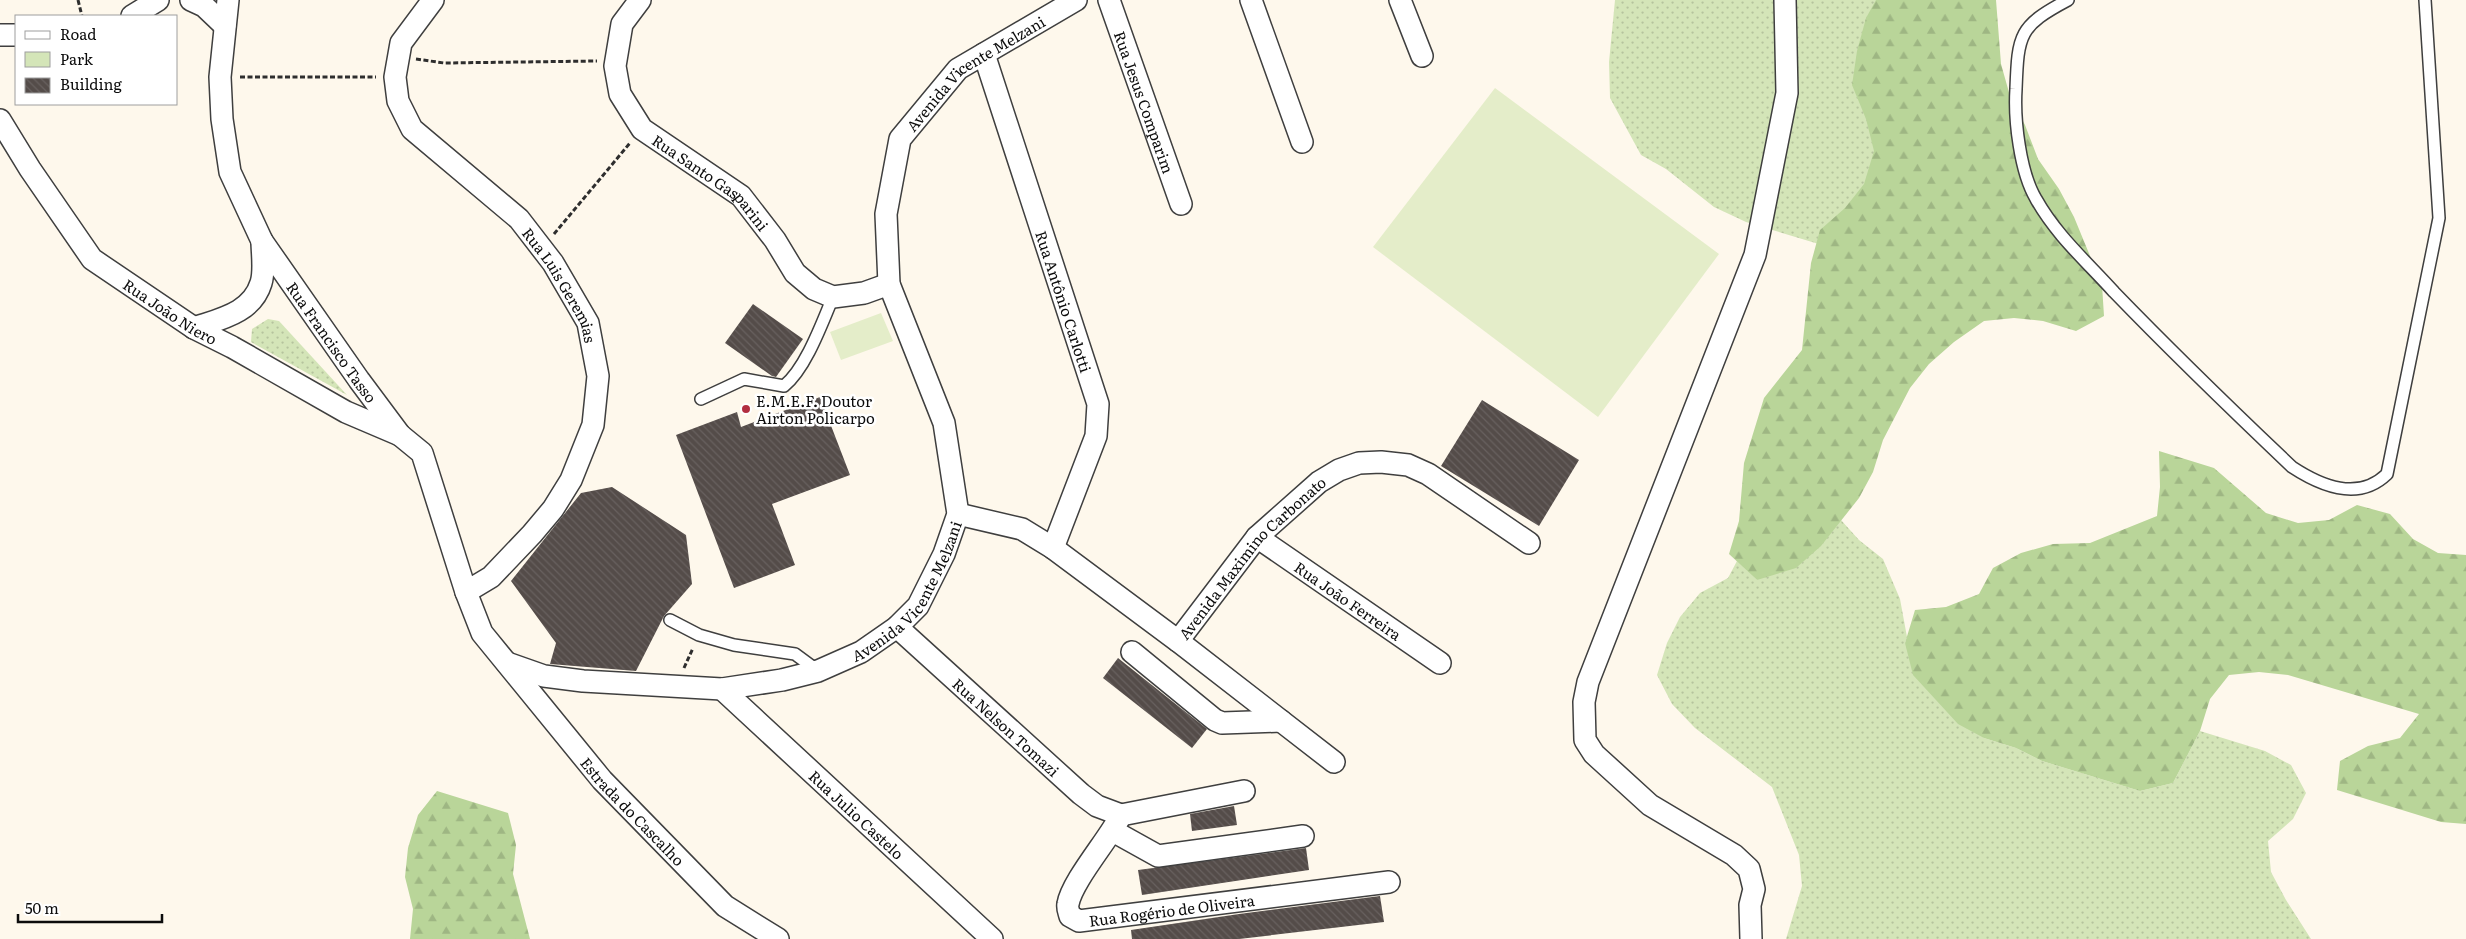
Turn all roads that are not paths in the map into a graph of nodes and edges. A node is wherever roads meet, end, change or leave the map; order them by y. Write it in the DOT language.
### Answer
graph roads {
  1 [pos="158,0"];
  2 [pos="191,0"];
  3 [pos="228,0"];
  4 [pos="433,0"];
  5 [pos="640,0"];
  6 [pos="1076,0"];
  7 [pos="1109,0"];
  8 [pos="1251,0"];
  9 [pos="1400,0"];
  10 [pos="1785,0"];
  11 [pos="2068,0"];
  12 [pos="2425,0"];
  13 [pos="134,15"];
  14 [pos="225,26"];
  15 [pos="0,35"];
  16 [pos="15,35"];
  17 [pos="984,54"];
  18 [pos="1422,56"];
  19 [pos="0,120"];
  20 [pos="1302,142"];
  21 [pos="1181,204"];
  22 [pos="262,241"];
  23 [pos="889,284"];
  24 [pos="834,297"];
  25 [pos="194,328"];
  26 [pos="701,399"];
  27 [pos="400,435"];
  28 [pos="958,514"];
  29 [pos="1257,537"];
  30 [pos="1529,543"];
  31 [pos="1054,548"];
  32 [pos="466,592"];
  33 [pos="670,620"];
  34 [pos="897,628"];
  35 [pos="1178,641"];
  36 [pos="1132,652"];
  37 [pos="507,663"];
  38 [pos="1440,663"];
  39 [pos="818,671"];
  40 [pos="722,689"];
  41 [pos="1281,721"];
  42 [pos="1334,762"];
  43 [pos="1244,792"];
  44 [pos="1117,823"];
  45 [pos="1303,836"];
  46 [pos="1389,882"];
  47 [pos="778,939"];
  48 [pos="992,939"];
  49 [pos="1751,939"];
  1 -- 13 [label="street"];
  2 -- 14 [label="street"];
  3 -- 14 [label="street, Rua Francisco Tasso"];
  4 -- 32 [label="street, Rua Luis Geremias"];
  5 -- 24 [label="street, Rua Santo Gasparini"];
  6 -- 17 [label="street, Avenida Vicente Melzani"];
  7 -- 21 [label="street, Rua Jesus Comparim"];
  8 -- 20 [label="street"];
  9 -- 18 [label="street"];
  10 -- 49 [label="street"];
  11 -- 12 [label="lane"];
  14 -- 22 [label="street, Rua Francisco Tasso"];
  15 -- 16 [label="street"];
  17 -- 23 [label="street, Avenida Vicente Melzani"];
  17 -- 31 [label="street, Rua Antônio Carlotti"];
  19 -- 25 [label="street, Rua João Niero"];
  22 -- 25 [label="street"];
  22 -- 27 [label="street, Rua Francisco Tasso"];
  23 -- 24 [label="street"];
  23 -- 28 [label="street, Avenida Vicente Melzani"];
  24 -- 26 [label="lane"];
  25 -- 27 [label="street, Rua João Niero"];
  27 -- 32 [label="street, Rua Francisco Tasso"];
  28 -- 31 [label="street, Avenida Maximino Carbonato"];
  28 -- 34 [label="street, Avenida Vicente Melzani"];
  29 -- 30 [label="street, Avenida Maximino Carbonato"];
  29 -- 35 [label="street, Avenida Maximino Carbonato"];
  29 -- 38 [label="street, Rua João Ferreira"];
  31 -- 35 [label="street, Avenida Maximino Carbonato"];
  32 -- 37 [label="street, Rua Francisco Tasso"];
  33 -- 39 [label="lane"];
  34 -- 39 [label="street, Avenida Vicente Melzani"];
  34 -- 44 [label="street, Rua Nelson Tomazi"];
  35 -- 41 [label="street"];
  36 -- 41 [label="street"];
  37 -- 40 [label="street, Avenida Vicente Melzani"];
  37 -- 47 [label="street, Estrada do Cascalho"];
  39 -- 40 [label="street, Avenida Vicente Melzani"];
  40 -- 48 [label="street, Rua Julio Castelo"];
  41 -- 42 [label="street"];
  43 -- 44 [label="street"];
  44 -- 45 [label="street, Rua Nelson Tomazi"];
  44 -- 46 [label="street, Rua Rogério de Oliveira"];
}
